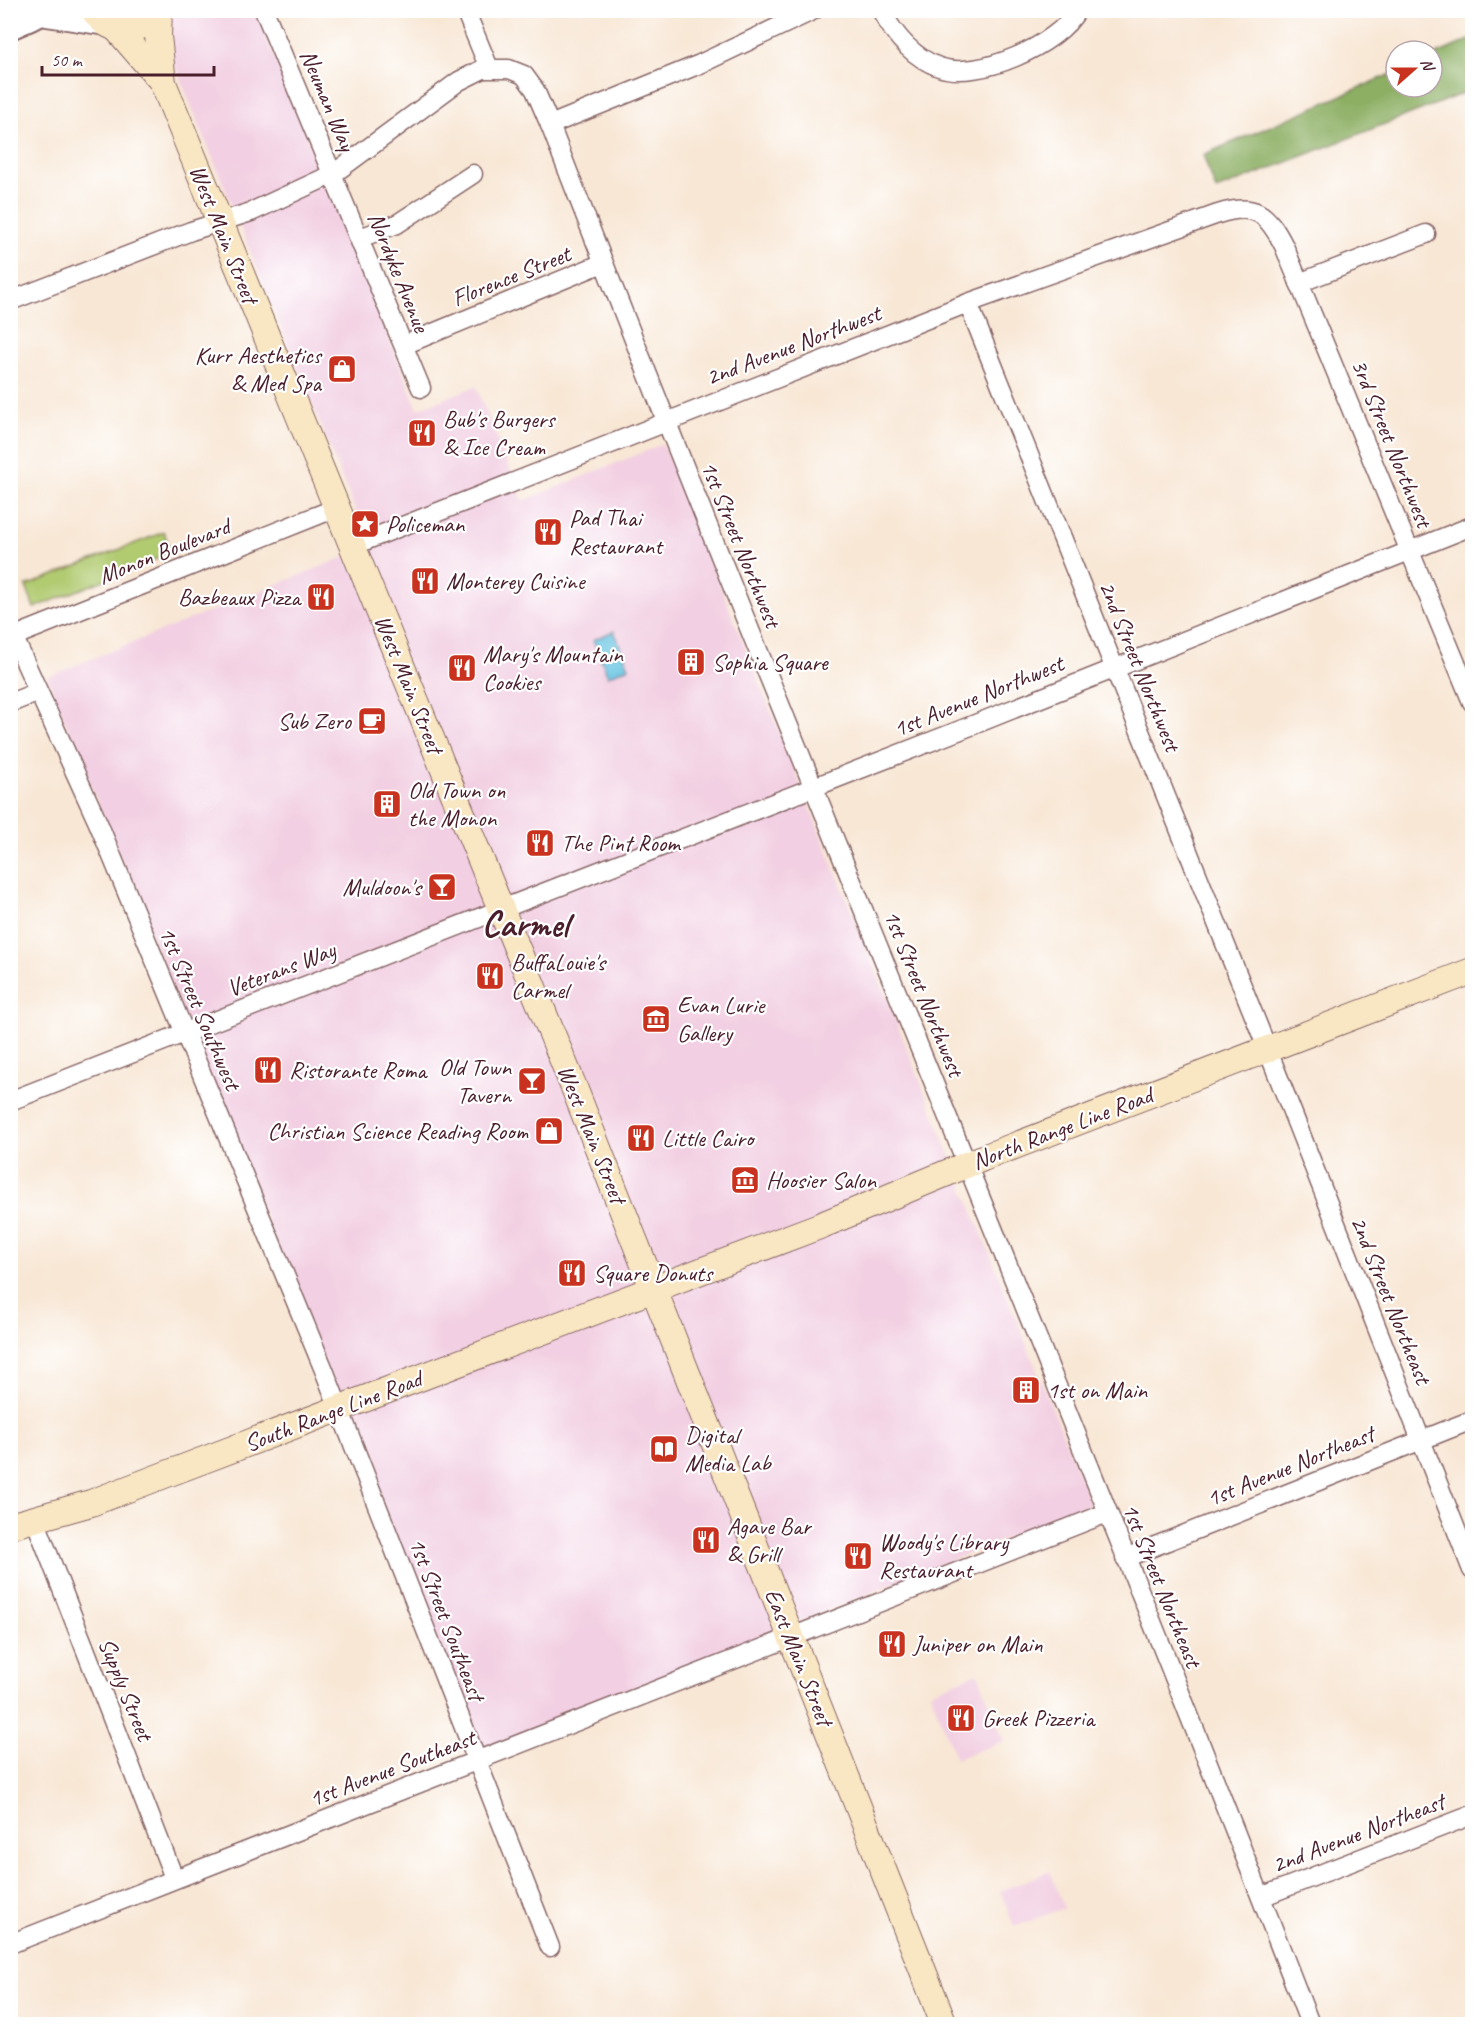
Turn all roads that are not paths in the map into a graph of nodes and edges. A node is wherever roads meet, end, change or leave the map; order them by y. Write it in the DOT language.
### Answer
graph roads {
  1 [pos="264,10"];
  2 [pos="465,10"];
  3 [pos="814,10"];
  4 [pos="881,10"];
  5 [pos="1077,10"];
  6 [pos="159,11"];
  7 [pos="49,13"];
  8 [pos="106,21"];
  9 [pos="10,28"];
  10 [pos="489,68"];
  11 [pos="161,80"];
  12 [pos="550,125"];
  13 [pos="333,174"];
  14 [pos="473,174"];
  15 [pos="1256,211"];
  16 [pos="220,222"];
  17 [pos="1426,234"];
  18 [pos="360,238"];
  19 [pos="603,263"];
  20 [pos="1299,283"];
  21 [pos="10,301"];
  22 [pos="968,303"];
  23 [pos="404,345"];
  24 [pos="421,388"];
  25 [pos="666,420"];
  26 [pos="336,508"];
  27 [pos="1473,526"];
  28 [pos="352,546"];
  29 [pos="1411,551"];
  30 [pos="12,634"];
  31 [pos="1114,668"];
  32 [pos="38,692"];
  33 [pos="1473,702"];
  34 [pos="10,703"];
  35 [pos="815,786"];
  36 [pos="502,910"];
  37 [pos="1473,971"];
  38 [pos="184,1032"];
  39 [pos="1267,1048"];
  40 [pos="10,1101"];
  41 [pos="968,1164"];
  42 [pos="654,1289"];
  43 [pos="340,1408"];
  44 [pos="1473,1420"];
  45 [pos="1421,1441"];
  46 [pos="1107,1513"];
  47 [pos="22,1522"];
  48 [pos="1125,1558"];
  49 [pos="1473,1570"];
  50 [pos="791,1637"];
  51 [pos="475,1761"];
  52 [pos="1473,1815"];
  53 [pos="174,1878"];
  54 [pos="1261,1897"];
  55 [pos="10,1944"];
  56 [pos="550,1947"];
  57 [pos="944,2025"];
  58 [pos="1310,2025"];
  1 -- 13 [label="street, Neuman Way"];
  2 -- 10 [label="street"];
  3 -- 12 [label="street"];
  4 -- 5 [label="street"];
  6 -- 8 [label="main road"];
  6 -- 11 [label="main road, West Main Street"];
  7 -- 8 [label="street"];
  7 -- 9 [label="street"];
  8 -- 11 [label="main road, West Main Street"];
  10 -- 12 [label="street, 1st Street Northwest"];
  10 -- 13 [label="street"];
  11 -- 16 [label="main road, West Main Street"];
  12 -- 19 [label="street, 1st Street Northwest"];
  13 -- 16 [label="street"];
  13 -- 18 [label="street, Nordyke Avenue"];
  14 -- 18 [label="street"];
  15 -- 20 [label="street, 3rd Street Northwest"];
  15 -- 22 [label="street, 2nd Avenue Northwest"];
  16 -- 21 [label="street"];
  16 -- 26 [label="main road, West Main Street"];
  17 -- 20 [label="street"];
  18 -- 23 [label="street, Nordyke Avenue"];
  19 -- 23 [label="street, Florence Street"];
  19 -- 25 [label="street, 1st Street Northwest"];
  20 -- 29 [label="street, 3rd Street Northwest"];
  22 -- 25 [label="street, 2nd Avenue Northwest"];
  22 -- 31 [label="street, 2nd Street Northwest"];
  23 -- 24 [label="street, Nordyke Avenue"];
  25 -- 28 [label="street, 2nd Avenue Northwest"];
  25 -- 35 [label="street, 1st Street Northwest"];
  26 -- 28 [label="main road, West Main Street"];
  26 -- 30 [label="street, Monon Boulevard"];
  27 -- 29 [label="street, 1st Avenue Northwest"];
  28 -- 36 [label="main road, West Main Street"];
  29 -- 31 [label="street, 1st Avenue Northwest"];
  29 -- 33 [label="street, 3rd Street Northwest"];
  30 -- 32 [label="street, 1st Street Southwest"];
  31 -- 35 [label="street, 1st Avenue Northwest"];
  31 -- 39 [label="street, 2nd Street Northwest"];
  32 -- 34 [label="street"];
  32 -- 38 [label="street, 1st Street Southwest"];
  35 -- 36 [label="street, 1st Avenue Northwest"];
  35 -- 41 [label="street, 1st Street Northwest"];
  36 -- 38 [label="street, Veterans Way"];
  36 -- 42 [label="main road, West Main Street"];
  37 -- 39 [label="main road, North Range Line Road"];
  38 -- 40 [label="street, Veterans Way"];
  38 -- 43 [label="street, 1st Street Southwest"];
  39 -- 41 [label="main road, North Range Line Road"];
  39 -- 45 [label="street, 2nd Street Northeast"];
  41 -- 42 [label="main road, North Range Line Road"];
  41 -- 46 [label="street, 1st Street Northeast"];
  42 -- 43 [label="main road, South Range Line Road"];
  42 -- 50 [label="main road, East Main Street"];
  43 -- 47 [label="main road, South Range Line Road"];
  43 -- 51 [label="street, 1st Street Southeast"];
  44 -- 45 [label="street, 1st Avenue Northeast"];
  45 -- 48 [label="street, 1st Avenue Northeast"];
  45 -- 49 [label="street, 2nd Street Northeast"];
  46 -- 48 [label="street, 1st Street Northeast"];
  46 -- 50 [label="street"];
  47 -- 53 [label="street, Supply Street"];
  48 -- 54 [label="street, 1st Street Northeast"];
  50 -- 51 [label="street, 1st Avenue Southeast"];
  50 -- 57 [label="main road, East Main Street"];
  51 -- 53 [label="street, 1st Avenue Southeast"];
  51 -- 56 [label="street, 1st Street Southeast"];
  52 -- 54 [label="street, 2nd Avenue Northeast"];
  53 -- 55 [label="street, 1st Avenue Southeast"];
  54 -- 58 [label="street, 1st Street Northeast"];
}
